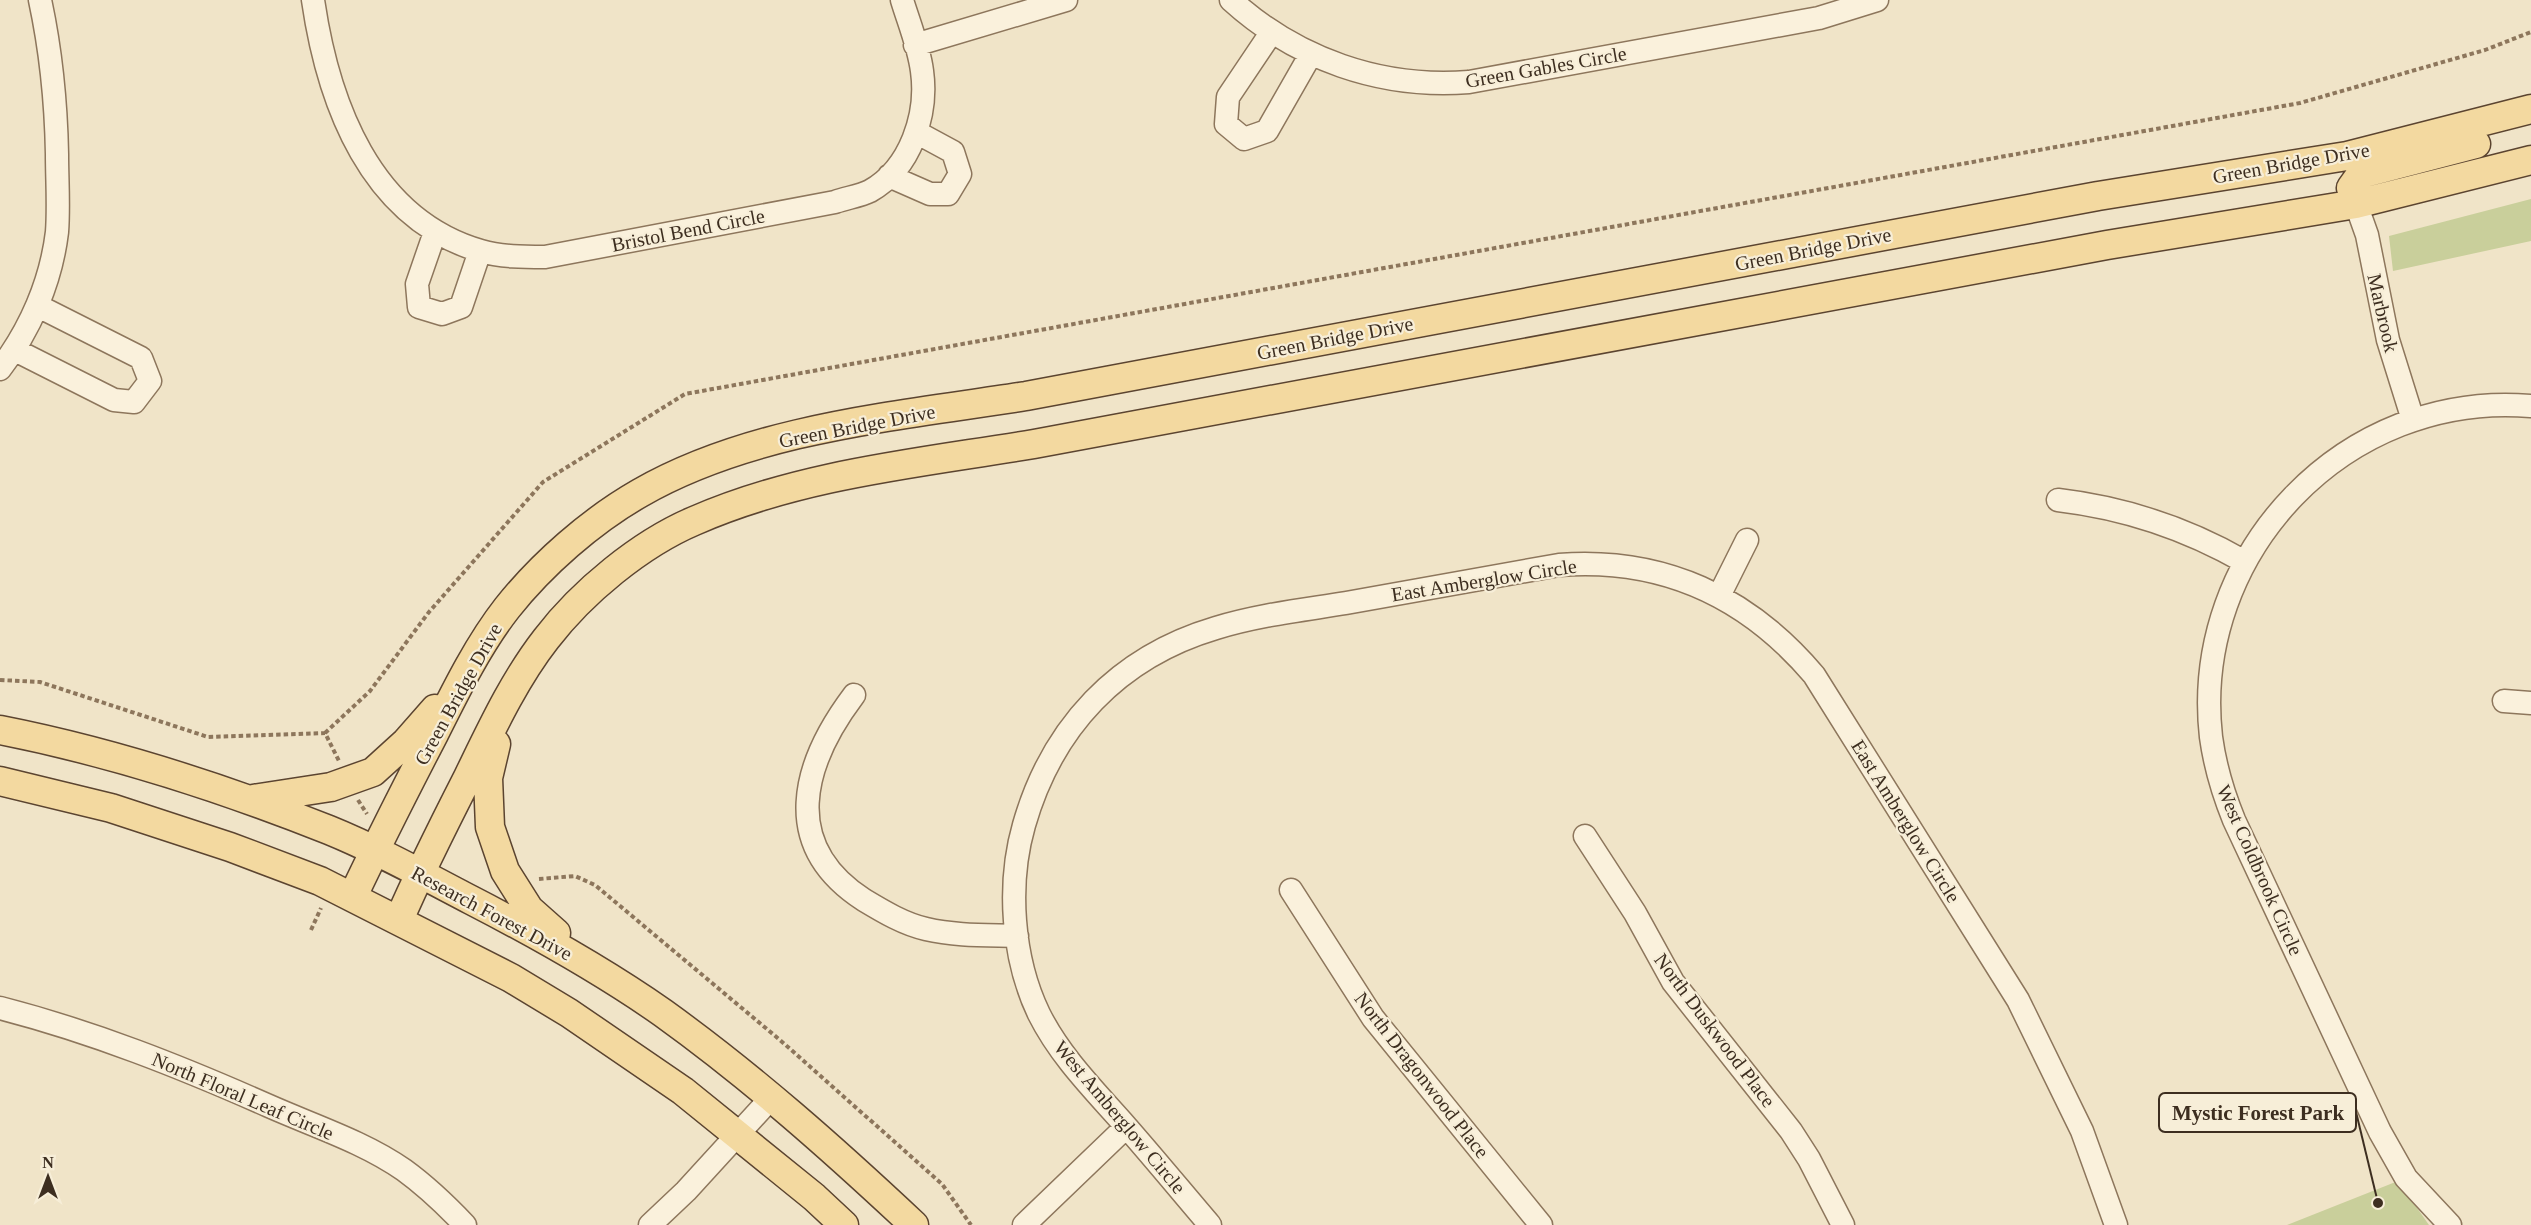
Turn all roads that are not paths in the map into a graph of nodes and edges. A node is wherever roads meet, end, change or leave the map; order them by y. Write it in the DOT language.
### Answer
graph roads {
  1 [pos="40,0"];
  2 [pos="313,0"];
  3 [pos="902,0"];
  4 [pos="1066,0"];
  5 [pos="1231,0"];
  6 [pos="1877,0"];
  7 [pos="1271,33"];
  8 [pos="915,45"];
  9 [pos="1311,54"];
  10 [pos="2531,109"];
  11 [pos="2531,122"];
  12 [pos="916,132"];
  13 [pos="2531,160"];
  14 [pos="889,176"];
  15 [pos="2356,204"];
  16 [pos="435,232"];
  17 [pos="480,251"];
  18 [pos="38,306"];
  19 [pos="15,350"];
  20 [pos="0,369"];
  21 [pos="2531,406"];
  22 [pos="2413,420"];
  23 [pos="2058,500"];
  24 [pos="1747,540"];
  25 [pos="2245,562"];
  26 [pos="1719,596"];
  27 [pos="462,679"];
  28 [pos="854,695"];
  29 [pos="2504,701"];
  30 [pos="505,703"];
  31 [pos="2531,703"];
  32 [pos="0,730"];
  33 [pos="0,781"];
  34 [pos="247,799"];
  35 [pos="1585,836"];
  36 [pos="374,851"];
  37 [pos="419,873"];
  38 [pos="1291,890"];
  39 [pos="353,896"];
  40 [pos="399,920"];
  41 [pos="1017,936"];
  42 [pos="598,971"];
  43 [pos="0,1008"];
  44 [pos="771,1097"];
  45 [pos="1126,1127"];
  46 [pos="738,1135"];
  47 [pos="465,1225"];
  48 [pos="650,1225"];
  49 [pos="844,1225"];
  50 [pos="914,1225"];
  51 [pos="1024,1225"];
  52 [pos="1210,1225"];
  53 [pos="1541,1225"];
  54 [pos="1843,1225"];
  55 [pos="2116,1225"];
  56 [pos="2450,1225"];
  1 -- 18 [label="street"];
  2 -- 16 [label="street, Bristol Bend Circle"];
  3 -- 8 [label="street, Bristol Bend Circle"];
  4 -- 8 [label="street"];
  5 -- 7 [label="street, Green Gables Circle"];
  6 -- 9 [label="street, Green Gables Circle"];
  7 -- 9 [label="street, Green Gables Circle"];
  7 -- 9 [label="street"];
  8 -- 12 [label="street, Bristol Bend Circle"];
  10 -- 27 [label="main road, Green Bridge Drive"];
  11 -- 15 [label="main road"];
  12 -- 14 [label="street, Bristol Bend Circle"];
  12 -- 14 [label="street"];
  13 -- 15 [label="main road"];
  14 -- 17 [label="street, Bristol Bend Circle"];
  15 -- 22 [label="street, Marbrook"];
  15 -- 30 [label="main road"];
  16 -- 17 [label="street, Bristol Bend Circle"];
  16 -- 17 [label="street"];
  18 -- 19 [label="street"];
  18 -- 19 [label="street"];
  19 -- 20 [label="street"];
  21 -- 22 [label="street, West Coldbrook Circle"];
  22 -- 25 [label="street, West Coldbrook Circle"];
  23 -- 25 [label="street"];
  24 -- 26 [label="street"];
  25 -- 56 [label="street, West Coldbrook Circle"];
  26 -- 41 [label="street, East Amberglow Circle"];
  26 -- 55 [label="street, East Amberglow Circle"];
  27 -- 34 [label="main road"];
  27 -- 36 [label="main road, Green Bridge Drive"];
  28 -- 41 [label="street"];
  29 -- 31 [label="street"];
  30 -- 37 [label="main road"];
  30 -- 42 [label="main road"];
  32 -- 34 [label="main road, Research Forest Drive"];
  33 -- 39 [label="main road"];
  34 -- 36 [label="main road, Research Forest Drive"];
  35 -- 54 [label="street, North Duskwood Place"];
  36 -- 37 [label="main road, Research Forest Drive"];
  36 -- 39 [label="main road, Green Bridge Drive"];
  37 -- 40 [label="main road"];
  37 -- 42 [label="main road, Research Forest Drive"];
  38 -- 53 [label="street, North Dragonwood Place"];
  39 -- 40 [label="main road"];
  40 -- 46 [label="main road"];
  41 -- 45 [label="street, West Amberglow Circle"];
  42 -- 44 [label="main road, Research Forest Drive"];
  43 -- 47 [label="street, North Floral Leaf Circle"];
  44 -- 46 [label="street"];
  44 -- 50 [label="main road, Research Forest Drive"];
  45 -- 51 [label="street"];
  45 -- 52 [label="street, West Amberglow Circle"];
  46 -- 48 [label="street"];
  46 -- 49 [label="main road"];
}
